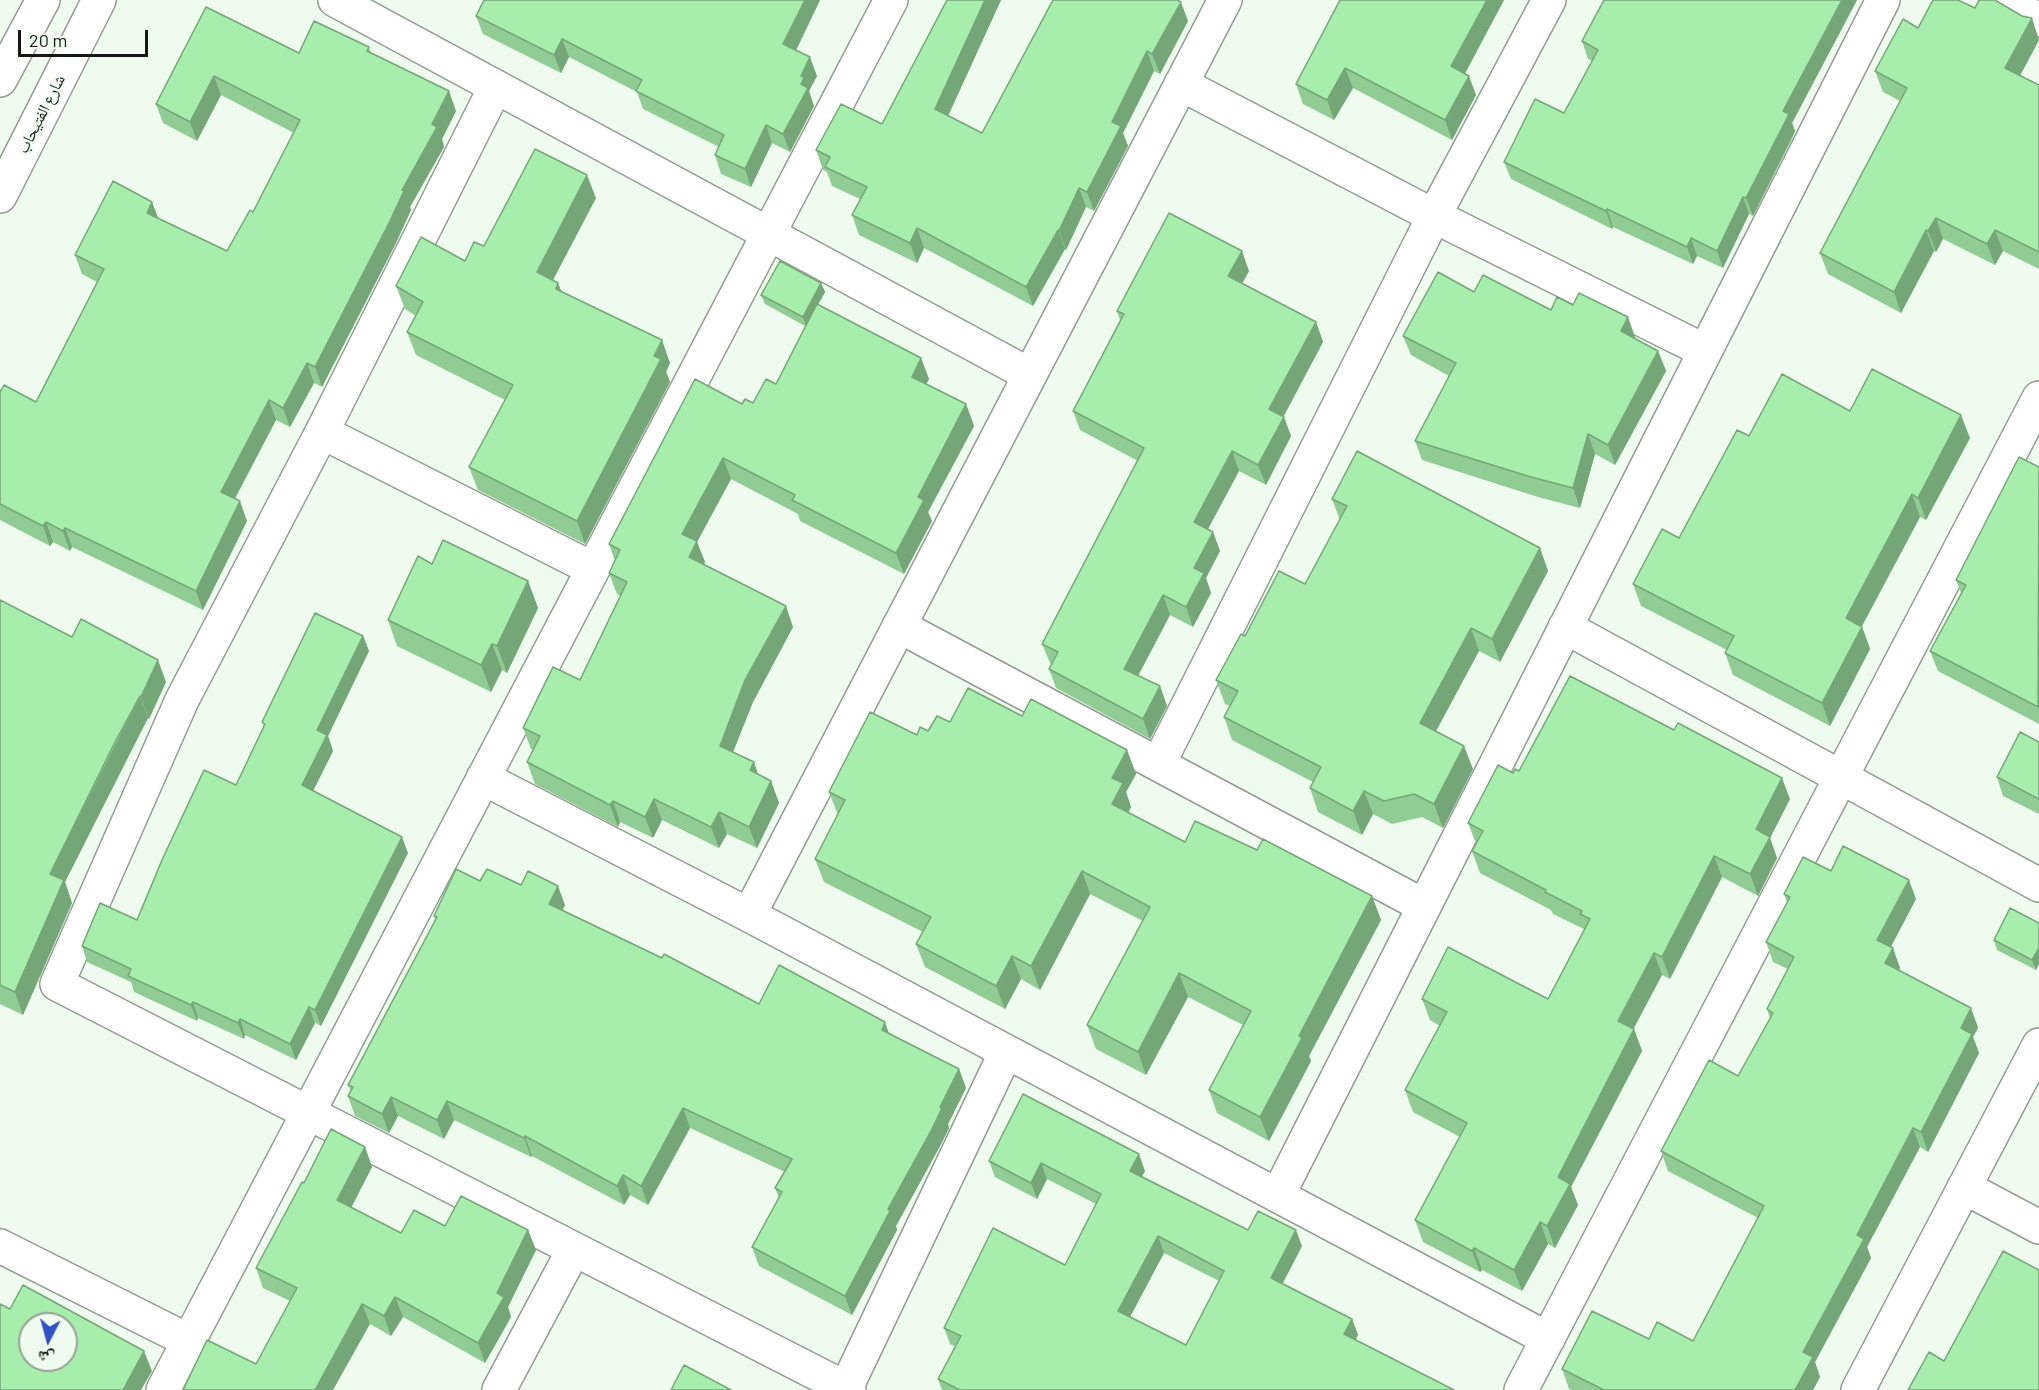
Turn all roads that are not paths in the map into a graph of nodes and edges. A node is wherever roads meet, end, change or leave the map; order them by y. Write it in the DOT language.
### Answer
graph roads {
  1 [pos="43,0"];
  2 [pos="99,0"];
  3 [pos="335,0"];
  4 [pos="891,0"];
  5 [pos="1225,0"];
  6 [pos="1549,0"];
  7 [pos="1883,0"];
  8 [pos="2002,0"];
  9 [pos="2039,20"];
  10 [pos="0,80"];
  11 [pos="1181,84"];
  12 [pos="495,88"];
  13 [pos="0,196"];
  14 [pos="1434,216"];
  15 [pos="770,233"];
  16 [pos="1705,351"];
  17 [pos="1030,375"];
  18 [pos="2039,398"];
  19 [pos="322,432"];
  20 [pos="593,569"];
  21 [pos="899,626"];
  22 [pos="1565,627"];
  23 [pos="1158,763"];
  24 [pos="1841,777"];
  25 [pos="483,778"];
  26 [pos="2039,885"];
  27 [pos="1424,906"];
  28 [pos="749,915"];
  29 [pos="2039,1045"];
  30 [pos="1006,1052"];
  31 [pos="308,1113"];
  32 [pos="1964,1188"];
  33 [pos="1278,1195"];
  34 [pos="2039,1227"];
  35 [pos="0,1246"];
  36 [pos="574,1249"];
  37 [pos="1548,1339"];
  38 [pos="189,1341"];
  39 [pos="163,1390"];
  40 [pos="499,1390"];
  41 [pos="847,1390"];
  42 [pos="1521,1390"];
  43 [pos="1858,1390"];
  1 -- 10 [label="street"];
  2 -- 13 [label="street, شارع الفتيحاب"];
  3 -- 12 [label="street"];
  4 -- 15 [label="street"];
  5 -- 11 [label="street"];
  6 -- 14 [label="street"];
  7 -- 16 [label="street"];
  8 -- 9 [label="street"];
  11 -- 14 [label="street"];
  11 -- 17 [label="street"];
  12 -- 15 [label="street"];
  12 -- 19 [label="street"];
  14 -- 16 [label="street"];
  14 -- 23 [label="street"];
  15 -- 17 [label="street"];
  15 -- 20 [label="street"];
  16 -- 22 [label="street"];
  17 -- 21 [label="street"];
  18 -- 24 [label="street"];
  19 -- 20 [label="street"];
  19 -- 31 [label="street"];
  20 -- 25 [label="street"];
  21 -- 23 [label="street"];
  21 -- 28 [label="street"];
  22 -- 24 [label="street"];
  22 -- 27 [label="street"];
  23 -- 27 [label="street"];
  24 -- 26 [label="street"];
  24 -- 37 [label="street"];
  25 -- 28 [label="street"];
  25 -- 31 [label="street"];
  27 -- 33 [label="street"];
  28 -- 30 [label="street"];
  29 -- 32 [label="street"];
  30 -- 33 [label="street"];
  30 -- 41 [label="street"];
  31 -- 36 [label="street"];
  31 -- 38 [label="street"];
  32 -- 34 [label="street"];
  32 -- 43 [label="street"];
  33 -- 37 [label="street"];
  35 -- 38 [label="street"];
  36 -- 40 [label="street"];
  36 -- 41 [label="street"];
  37 -- 42 [label="street"];
  38 -- 39 [label="street"];
}
